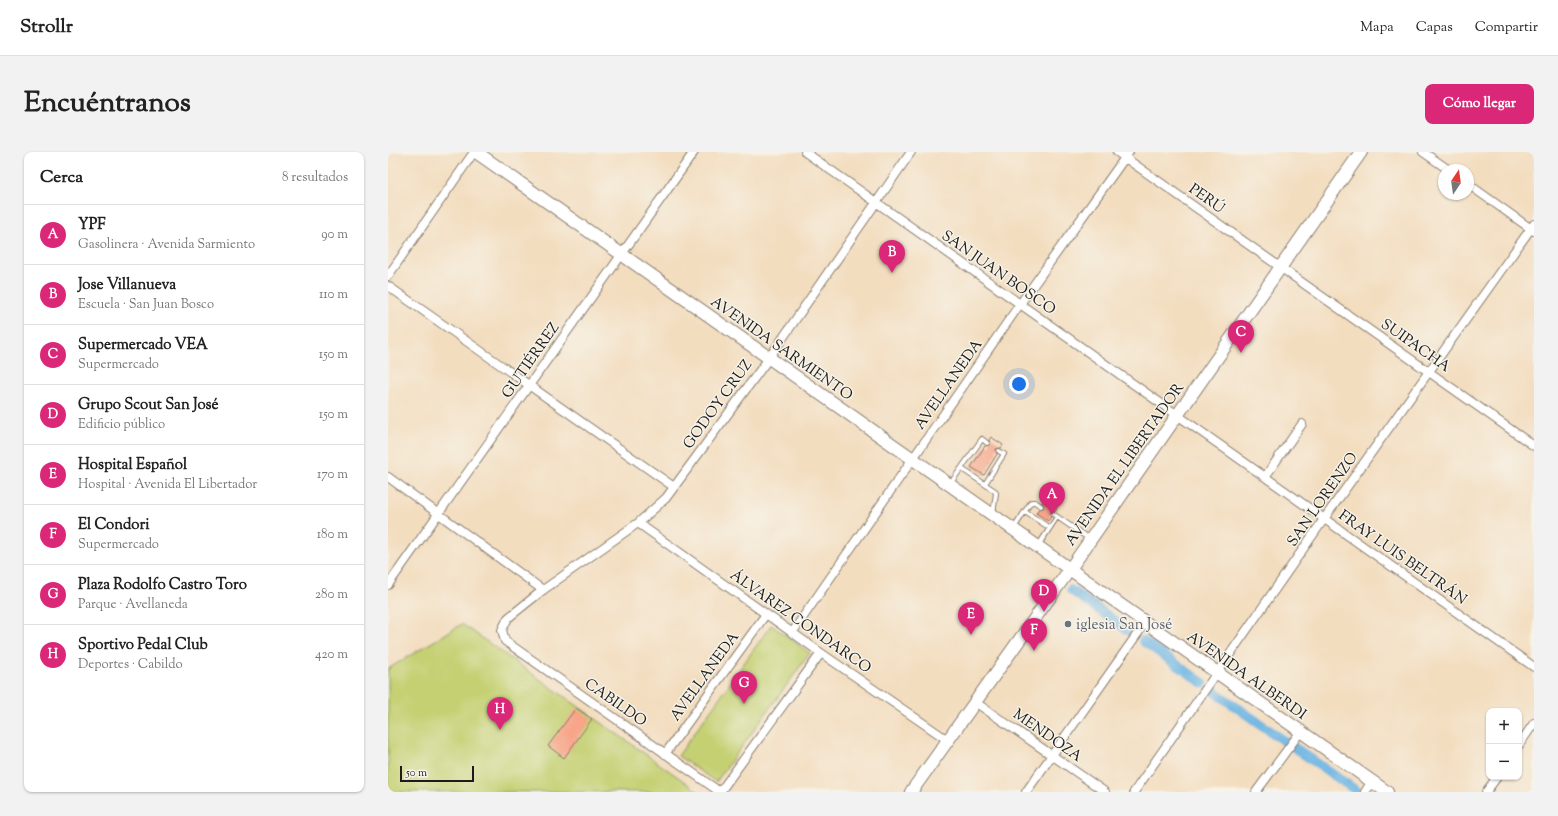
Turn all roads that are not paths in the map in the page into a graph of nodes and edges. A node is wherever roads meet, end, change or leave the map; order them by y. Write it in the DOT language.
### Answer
graph roads {
  1 [pos="475,152"];
  2 [pos="694,152"];
  3 [pos="805,152"];
  4 [pos="911,152"];
  5 [pos="1117,152"];
  6 [pos="1361,152"];
  7 [pos="1424,152"];
  8 [pos="1127,155"];
  9 [pos="1441,164"];
  10 [pos="1474,188"];
  11 [pos="876,202"];
  12 [pos="1533,228"];
  13 [pos="622,255"];
  14 [pos="1281,267"];
  15 [pos="388,276"];
  16 [pos="388,286"];
  17 [pos="1020,304"];
  18 [pos="768,358"];
  19 [pos="1429,372"];
  20 [pos="529,386"];
  21 [pos="1178,415"];
  22 [pos="1302,424"];
  23 [pos="987,442"];
  24 [pos="1534,446"];
  25 [pos="999,451"];
  26 [pos="970,457"];
  27 [pos="913,459"];
  28 [pos="976,460"];
  29 [pos="988,468"];
  30 [pos="962,469"];
  31 [pos="993,472"];
  32 [pos="388,477"];
  33 [pos="1265,477"];
  34 [pos="985,484"];
  35 [pos="950,485"];
  36 [pos="674,487"];
  37 [pos="1041,506"];
  38 [pos="1025,512"];
  39 [pos="438,513"];
  40 [pos="993,514"];
  41 [pos="1324,519"];
  42 [pos="638,522"];
  43 [pos="1050,528"];
  44 [pos="1013,529"];
  45 [pos="1090,540"];
  46 [pos="1038,546"];
  47 [pos="1070,569"];
  48 [pos="388,585"];
  49 [pos="543,590"];
  50 [pos="766,614"];
  51 [pos="1145,623"];
  52 [pos="502,630"];
  53 [pos="792,633"];
  54 [pos="821,653"];
  55 [pos="1534,667"];
  56 [pos="1217,673"];
  57 [pos="975,702"];
  58 [pos="1533,726"];
  59 [pos="1301,731"];
  60 [pos="948,741"];
  61 [pos="1520,744"];
  62 [pos="665,754"];
  63 [pos="1052,754"];
  64 [pos="1494,780"];
  65 [pos="1372,782"];
  66 [pos="910,790"];
  67 [pos="720,792"];
  68 [pos="1026,792"];
  69 [pos="1105,792"];
  70 [pos="1134,792"];
  71 [pos="1256,792"];
  72 [pos="1365,792"];
  73 [pos="1387,792"];
  74 [pos="1486,792"];
  1 -- 13 [label="main road, AVENIDA SARMIENTO"];
  1 -- 15 [label="street"];
  2 -- 13 [label="street, GUTIÉRREZ"];
  3 -- 11 [label="street, SAN JUAN BOSCO"];
  4 -- 11 [label="street, GODOY CRUZ"];
  5 -- 8 [label="street, PERÚ"];
  6 -- 14 [label="main road, AVENIDA EL LIBERTADOR"];
  7 -- 9 [label="street"];
  8 -- 14 [label="street, PERÚ"];
  8 -- 17 [label="street, AVELLANEDA"];
  10 -- 12 [label="street"];
  11 -- 17 [label="street, SAN JUAN BOSCO"];
  11 -- 18 [label="street, GODOY CRUZ"];
  12 -- 19 [label="street, SAN LORENZO"];
  13 -- 18 [label="main road, AVENIDA SARMIENTO"];
  13 -- 20 [label="street, GUTIÉRREZ"];
  14 -- 19 [label="street, SUIPACHA"];
  14 -- 21 [label="main road, AVENIDA EL LIBERTADOR"];
  16 -- 20 [label="street"];
  17 -- 21 [label="street, SAN JUAN BOSCO"];
  17 -- 27 [label="street, AVELLANEDA"];
  18 -- 27 [label="main road, AVENIDA SARMIENTO"];
  18 -- 36 [label="street, GODOY CRUZ"];
  19 -- 24 [label="street, SUIPACHA"];
  19 -- 41 [label="street, SAN LORENZO"];
  20 -- 36 [label="street"];
  20 -- 39 [label="street, GUTIÉRREZ"];
  21 -- 33 [label="street, FRAY LUIS BELTRÁN"];
  21 -- 45 [label="main road, AVENIDA EL LIBERTADOR"];
  22 -- 33 [label="street"];
  23 -- 26 [label="lane"];
  25 -- 31 [label="lane"];
  26 -- 28 [label="lane"];
  26 -- 30 [label="lane"];
  27 -- 35 [label="main road, AVENIDA SARMIENTO"];
  27 -- 53 [label="street, AVELLANEDA"];
  29 -- 31 [label="lane"];
  30 -- 34 [label="lane"];
  30 -- 35 [label="lane"];
  31 -- 34 [label="lane"];
  32 -- 39 [label="street"];
  33 -- 41 [label="street, FRAY LUIS BELTRÁN"];
  34 -- 40 [label="lane"];
  35 -- 40 [label="main road, AVENIDA SARMIENTO"];
  36 -- 42 [label="street, GODOY CRUZ"];
  37 -- 38 [label="lane"];
  38 -- 43 [label="lane"];
  38 -- 44 [label="lane"];
  39 -- 48 [label="street, GUTIÉRREZ"];
  39 -- 49 [label="street"];
  40 -- 44 [label="main road, AVENIDA SARMIENTO"];
  41 -- 55 [label="street, FRAY LUIS BELTRÁN"];
  41 -- 56 [label="street, SAN LORENZO"];
  42 -- 49 [label="street, GODOY CRUZ"];
  42 -- 50 [label="street, ÁLVAREZ CONDARCO"];
  43 -- 45 [label="lane"];
  43 -- 46 [label="lane"];
  44 -- 46 [label="main road, AVENIDA SARMIENTO"];
  45 -- 47 [label="main road, AVENIDA EL LIBERTADOR"];
  46 -- 47 [label="main road, AVENIDA SARMIENTO"];
  47 -- 51 [label="main road, AVENIDA ALBERDI"];
  47 -- 57 [label="main road, AVENIDA EL LIBERTADOR"];
  49 -- 52 [label="street, GODOY CRUZ"];
  50 -- 53 [label="street, ÁLVAREZ CONDARCO"];
  50 -- 62 [label="street, AVELLANEDA"];
  51 -- 56 [label="main road, AVENIDA ALBERDI"];
  51 -- 63 [label="street"];
  52 -- 62 [label="street, CABILDO"];
  53 -- 54 [label="street, ÁLVAREZ CONDARCO"];
  54 -- 60 [label="street, ÁLVAREZ CONDARCO"];
  54 -- 67 [label="street"];
  56 -- 59 [label="main road, AVENIDA ALBERDI"];
  56 -- 70 [label="street, SAN LORENZO"];
  57 -- 60 [label="main road, AVENIDA EL LIBERTADOR"];
  57 -- 63 [label="street, MENDOZA"];
  58 -- 61 [label="street"];
  59 -- 65 [label="main road, AVENIDA ALBERDI"];
  59 -- 71 [label="street"];
  60 -- 66 [label="main road, AVENIDA EL LIBERTADOR"];
  62 -- 67 [label="street, CABILDO"];
  63 -- 68 [label="street"];
  63 -- 69 [label="street, MENDOZA"];
  64 -- 74 [label="street"];
  65 -- 72 [label="street"];
  65 -- 73 [label="main road, AVENIDA ALBERDI"];
}
